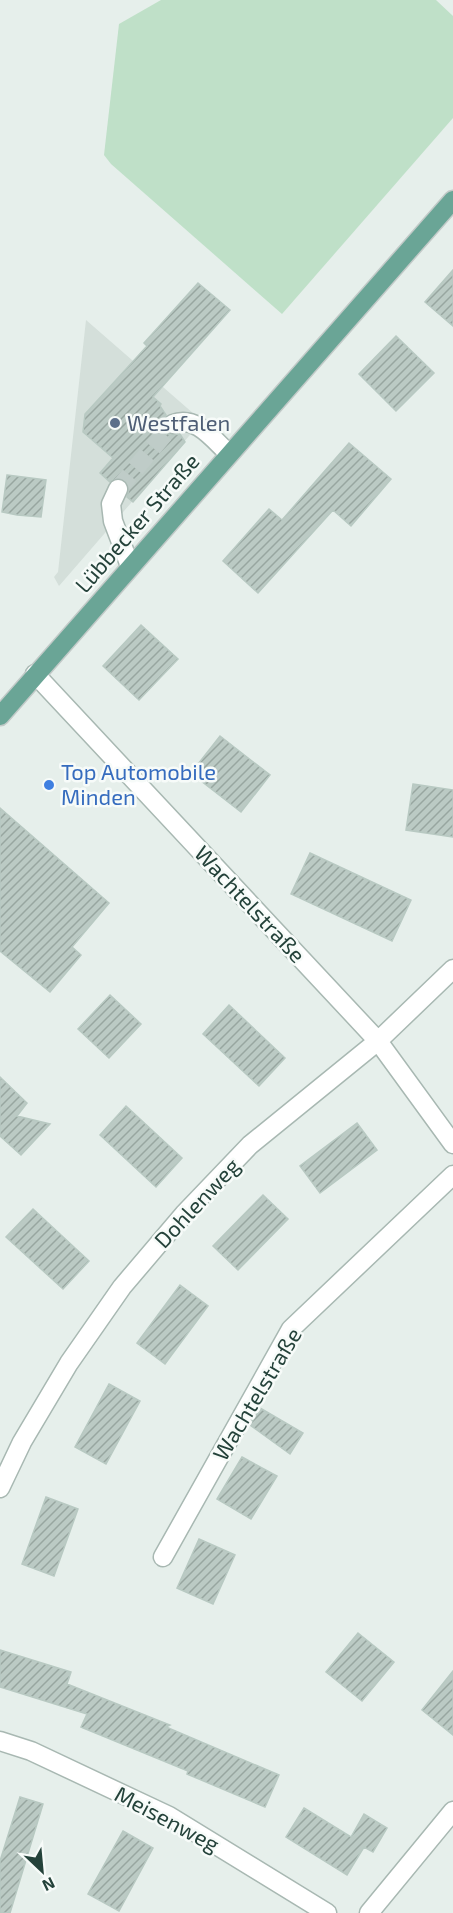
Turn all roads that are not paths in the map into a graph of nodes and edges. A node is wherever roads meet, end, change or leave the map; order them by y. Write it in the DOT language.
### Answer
graph roads {
  1 [pos="453,200"];
  2 [pos="173,424"];
  3 [pos="229,454"];
  4 [pos="118,489"];
  5 [pos="130,566"];
  6 [pos="35,674"];
  7 [pos="0,716"];
  8 [pos="453,969"];
  9 [pos="378,1041"];
  10 [pos="453,1144"];
  11 [pos="453,1175"];
  12 [pos="0,1488"];
  13 [pos="163,1557"];
  14 [pos="0,1741"];
  15 [pos="453,1811"];
  16 [pos="327,1913"];
  17 [pos="369,1913"];
  1 -- 3 [label="main road, Lübbecker Straße"];
  2 -- 3 [label="street"];
  3 -- 5 [label="main road, Lübbecker Straße"];
  4 -- 5 [label="street"];
  5 -- 6 [label="main road, Lübbecker Straße"];
  6 -- 7 [label="main road, Lübbecker Straße"];
  6 -- 9 [label="street, Wachtelstraße"];
  8 -- 9 [label="street, Dohlenweg"];
  9 -- 10 [label="street, Wachtelstraße"];
  9 -- 12 [label="street, Dohlenweg"];
  11 -- 13 [label="street, Wachtelstraße"];
  14 -- 16 [label="street, Meisenweg"];
  15 -- 17 [label="street"];
}
